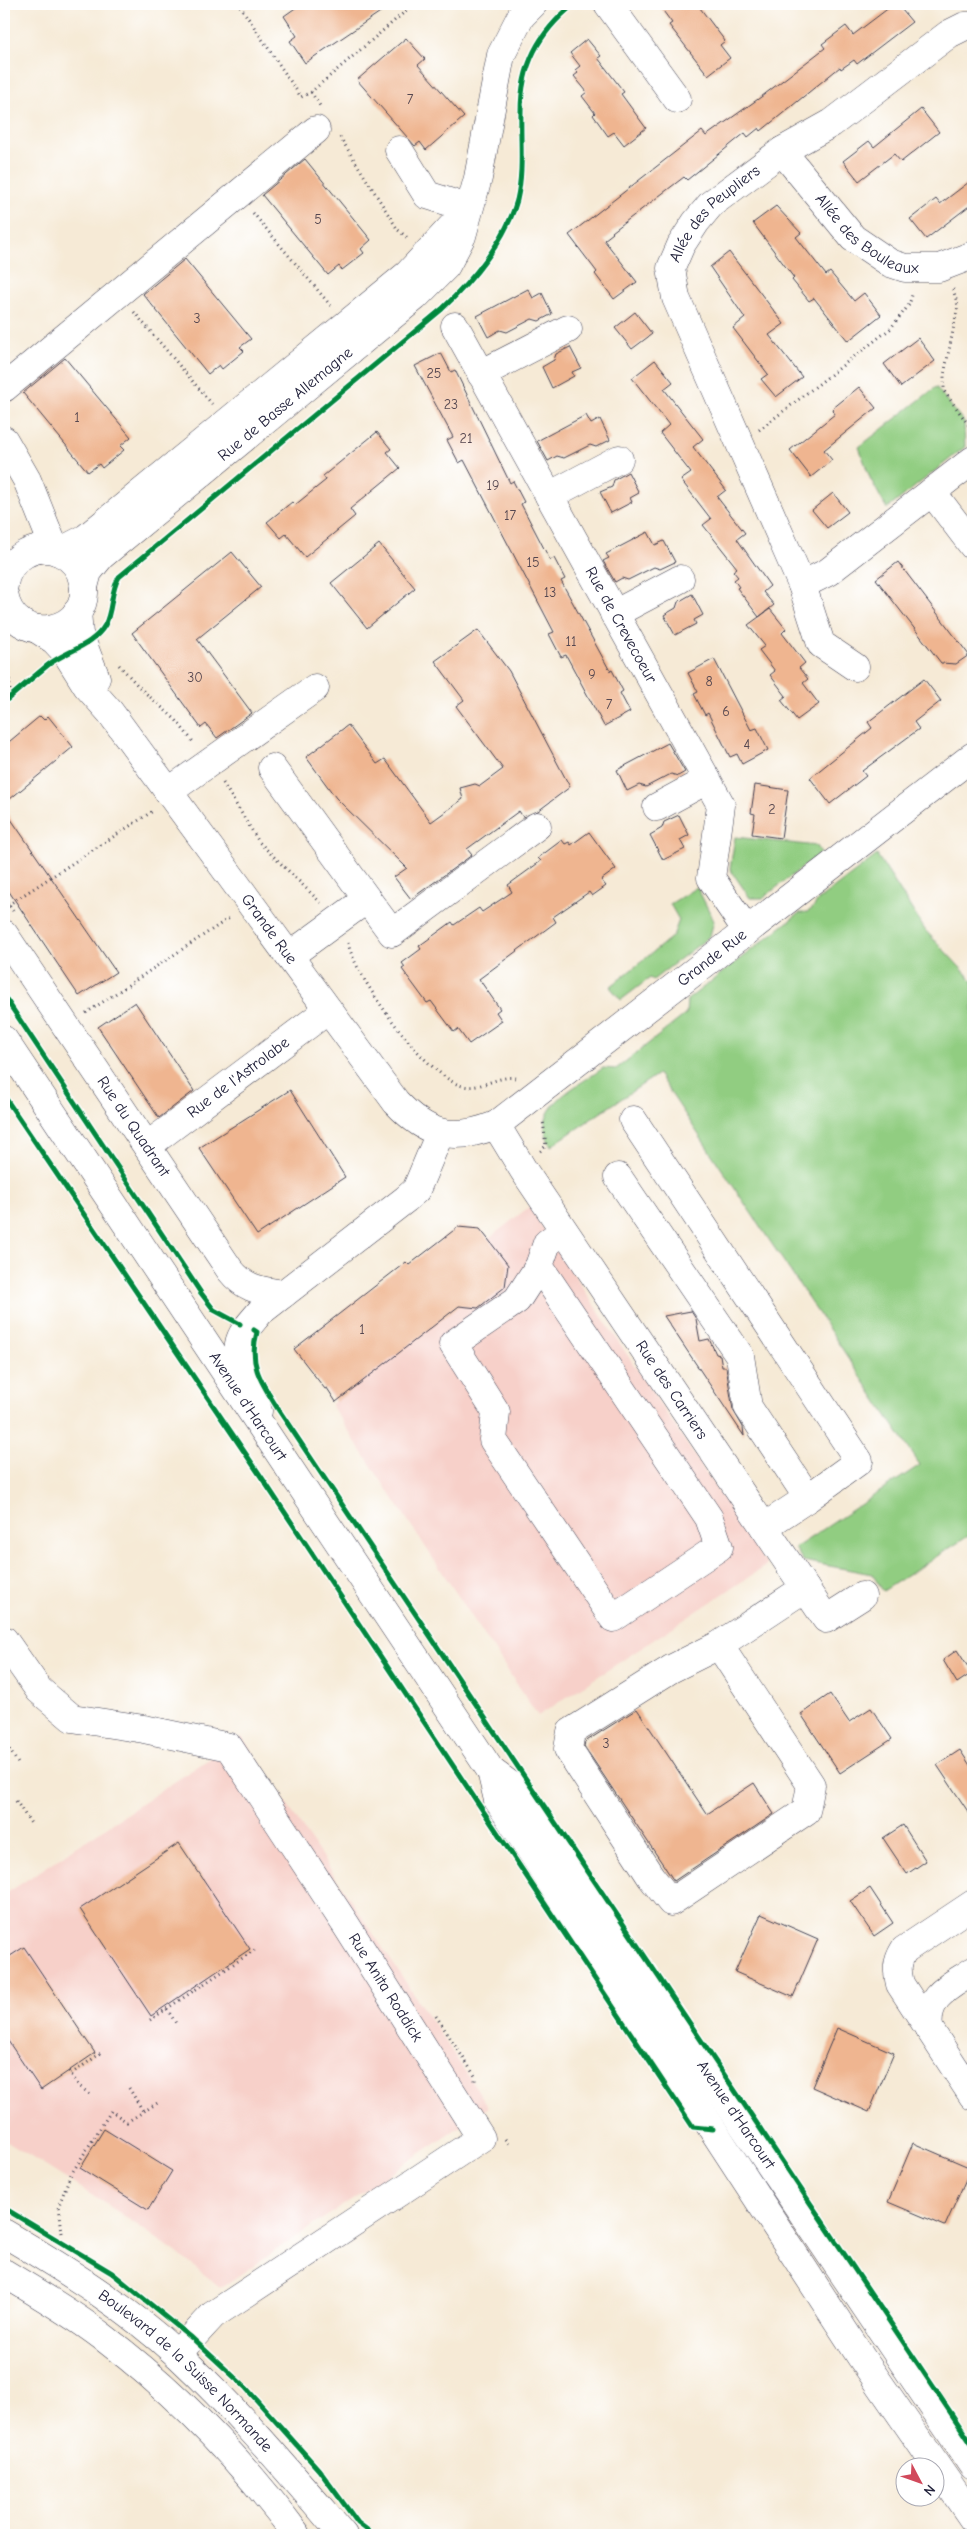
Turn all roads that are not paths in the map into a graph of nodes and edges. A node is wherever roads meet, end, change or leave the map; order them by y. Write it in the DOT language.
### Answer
graph roads {
  1 [pos="533,4"];
  2 [pos="608,4"];
  3 [pos="973,26"];
  4 [pos="677,99"];
  5 [pos="325,124"];
  6 [pos="399,150"];
  7 [pos="782,151"];
  8 [pos="468,208"];
  9 [pos="973,255"];
  10 [pos="455,326"];
  11 [pos="568,329"];
  12 [pos="482,374"];
  13 [pos="4,388"];
  14 [pos="10,450"];
  15 [pos="619,459"];
  16 [pos="973,460"];
  17 [pos="932,492"];
  18 [pos="549,496"];
  19 [pos="973,546"];
  20 [pos="57,551"];
  21 [pos="9,570"];
  22 [pos="680,579"];
  23 [pos="802,585"];
  24 [pos="4,594"];
  25 [pos="81,600"];
  26 [pos="614,614"];
  27 [pos="20,622"];
  28 [pos="855,667"];
  29 [pos="315,688"];
  30 [pos="110,712"];
  31 [pos="973,756"];
  32 [pos="272,768"];
  33 [pos="707,780"];
  34 [pos="162,801"];
  35 [pos="657,807"];
  36 [pos="537,826"];
  37 [pos="367,899"];
  38 [pos="747,931"];
  39 [pos="4,934"];
  40 [pos="289,956"];
  41 [pos="328,1010"];
  42 [pos="4,1040"];
  43 [pos="633,1120"];
  44 [pos="496,1125"];
  45 [pos="440,1133"];
  46 [pos="147,1146"];
  47 [pos="618,1178"];
  48 [pos="563,1230"];
  49 [pos="539,1266"];
  50 [pos="283,1294"];
  51 [pos="267,1434"];
  52 [pos="808,1498"];
  53 [pos="764,1527"];
  54 [pos="805,1588"];
  55 [pos="862,1596"];
  56 [pos="4,1640"];
  57 [pos="719,1645"];
  58 [pos="491,1771"];
  59 [pos="973,1904"];
  60 [pos="973,1971"];
  61 [pos="929,2029"];
  62 [pos="973,2096"];
  63 [pos="4,2233"];
  64 [pos="4,2273"];
  65 [pos="177,2354"];
  66 [pos="973,2466"];
  67 [pos="973,2519"];
  68 [pos="298,2535"];
  69 [pos="342,2535"];
  1 -- 8 [label="street, Rue de Basse Allemagne"];
  2 -- 4 [label="street"];
  3 -- 7 [label="street, Allée des Peupliers"];
  5 -- 13 [label="street"];
  6 -- 8 [label="street"];
  7 -- 9 [label="street, Allée des Bouleaux"];
  7 -- 23 [label="street, Allée des Peupliers"];
  8 -- 20 [label="street, Rue de Basse Allemagne"];
  8 -- 25 [label="street, Rue de Basse Allemagne"];
  10 -- 12 [label="street, Rue de Crevecoeur"];
  11 -- 12 [label="street"];
  12 -- 18 [label="street, Rue de Crevecoeur"];
  14 -- 20 [label="street"];
  14 -- 21 [label="street"];
  15 -- 18 [label="street"];
  16 -- 17 [label="street"];
  17 -- 19 [label="street"];
  17 -- 23 [label="street"];
  18 -- 26 [label="street, Rue de Crevecoeur"];
  20 -- 21 [label="street"];
  20 -- 25 [label="street, Grande Rue"];
  22 -- 26 [label="street"];
  23 -- 28 [label="street, Allée des Peupliers"];
  24 -- 27 [label="street"];
  25 -- 27 [label="street"];
  25 -- 30 [label="street, Grande Rue"];
  26 -- 33 [label="street, Rue de Crevecoeur"];
  27 -- 30 [label="street, Grande Rue"];
  29 -- 34 [label="street"];
  30 -- 34 [label="street, Grande Rue"];
  31 -- 38 [label="street, Grande Rue"];
  32 -- 37 [label="street"];
  33 -- 35 [label="street"];
  33 -- 38 [label="street, Rue de Crevecoeur"];
  34 -- 40 [label="street, Grande Rue"];
  36 -- 37 [label="street"];
  37 -- 40 [label="street"];
  38 -- 44 [label="street, Grande Rue"];
  39 -- 46 [label="street, Rue du Quadrant"];
  40 -- 41 [label="street, Grande Rue"];
  41 -- 45 [label="street, Grande Rue"];
  41 -- 46 [label="street, Rue de l'Astrolabe"];
  42 -- 51 [label="street, Avenue d'Harcourt"];
  43 -- 52 [label="street"];
  44 -- 45 [label="street, Grande Rue"];
  44 -- 48 [label="street, Rue des Carriers"];
  45 -- 50 [label="street"];
  46 -- 50 [label="street, Rue du Quadrant"];
  47 -- 52 [label="street"];
  48 -- 49 [label="street"];
  48 -- 53 [label="street, Rue des Carriers"];
  49 -- 49 [label="street"];
  50 -- 51 [label="street"];
  51 -- 58 [label="street, Avenue d'Harcourt"];
  52 -- 53 [label="street"];
  53 -- 54 [label="street, Rue des Carriers"];
  54 -- 55 [label="street, Rue des Carriers"];
  54 -- 57 [label="street"];
  56 -- 65 [label="street, Rue Anita Roddick"];
  57 -- 57 [label="street"];
  58 -- 66 [label="street, Avenue d'Harcourt"];
  58 -- 67 [label="street, Avenue d'Harcourt"];
  59 -- 61 [label="street"];
  60 -- 61 [label="street"];
  61 -- 62 [label="street"];
  63 -- 65 [label="street, Boulevard de la Suisse Normande"];
  64 -- 68 [label="street, Boulevard de la Suisse Normande"];
  65 -- 69 [label="street, Boulevard de la Suisse Normande"];
}
